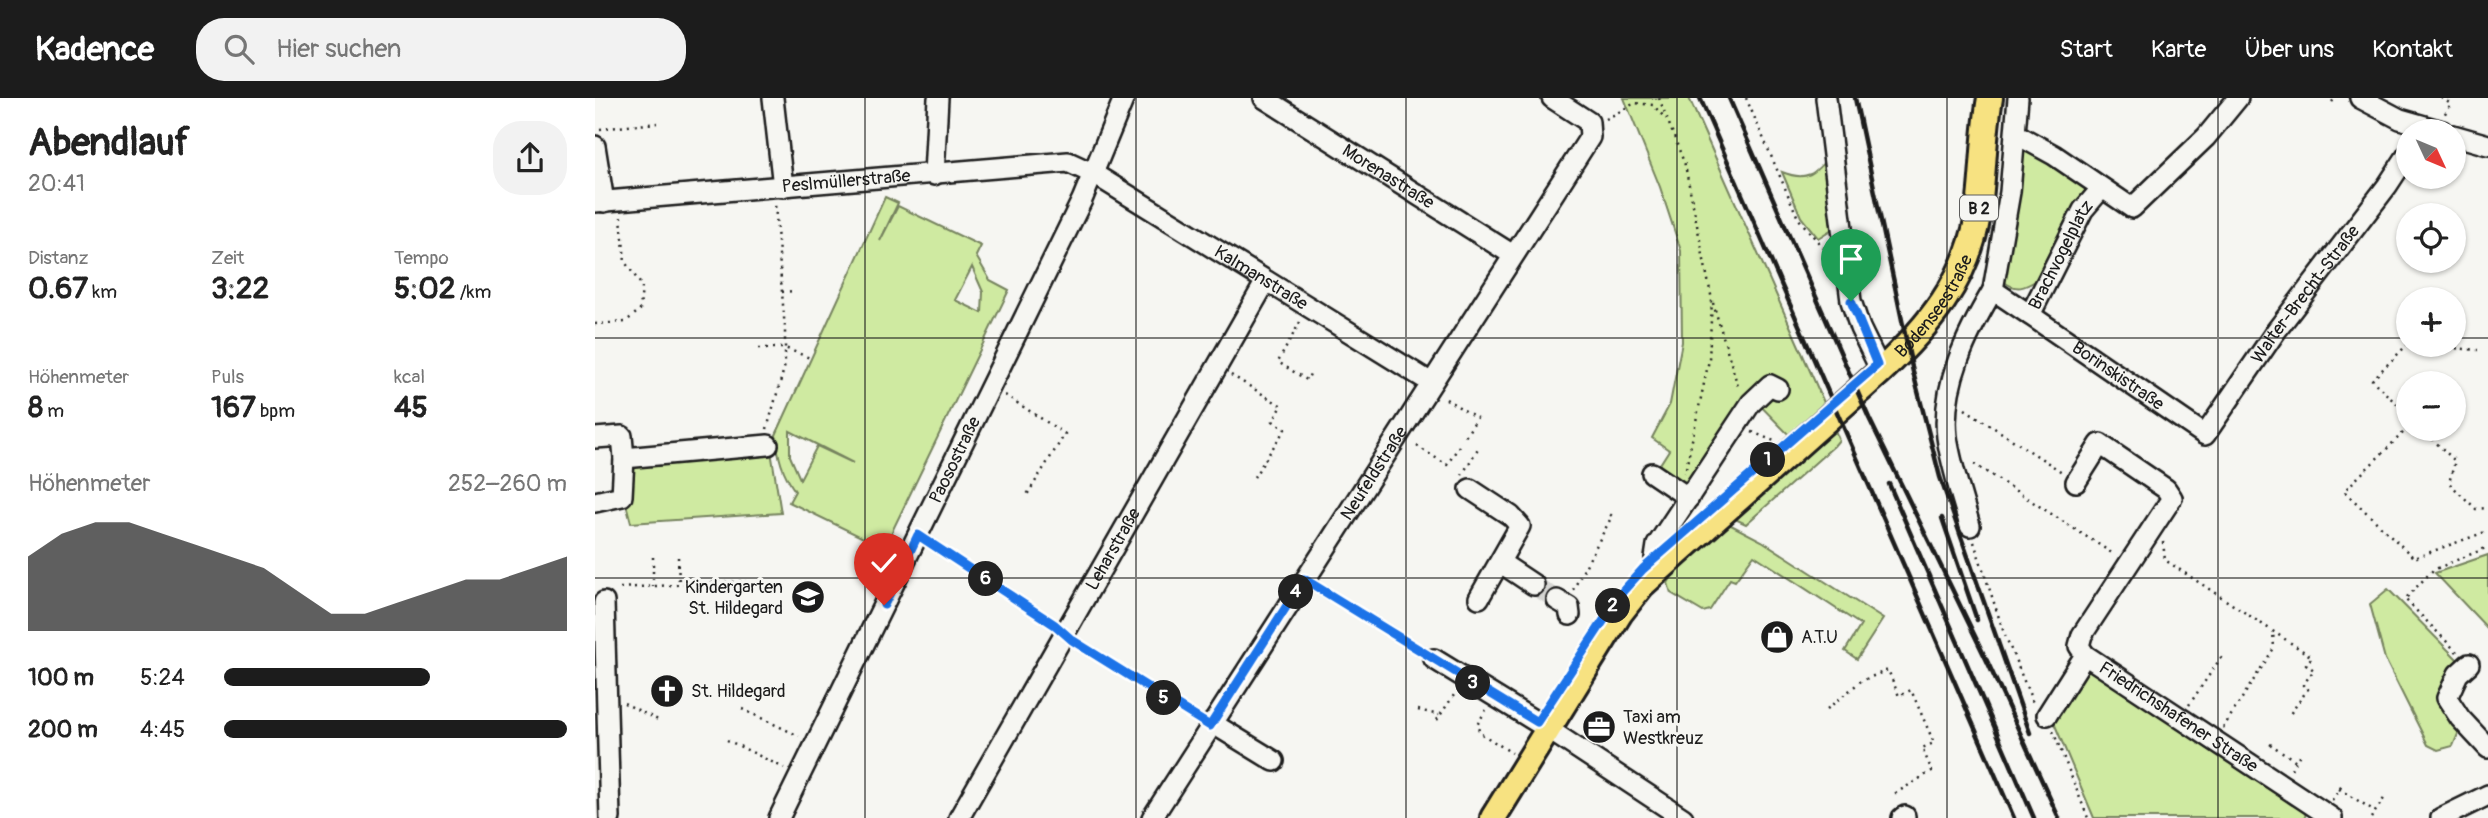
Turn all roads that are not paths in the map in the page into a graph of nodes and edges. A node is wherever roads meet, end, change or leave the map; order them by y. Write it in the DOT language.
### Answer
graph roads {
  1 [pos="773,98"];
  2 [pos="938,98"];
  3 [pos="1124,98"];
  4 [pos="1263,98"];
  5 [pos="1552,98"];
  6 [pos="1826,98"];
  7 [pos="1990,98"];
  8 [pos="2018,98"];
  9 [pos="2238,98"];
  10 [pos="2360,98"];
  11 [pos="2405,119"];
  12 [pos="2016,134"];
  13 [pos="597,138"];
  14 [pos="2466,139"];
  15 [pos="2488,145"];
  16 [pos="2396,172"];
  17 [pos="1094,174"];
  18 [pos="934,175"];
  19 [pos="2101,189"];
  20 [pos="778,192"];
  21 [pos="606,205"];
  22 [pos="1513,255"];
  23 [pos="1266,281"];
  24 [pos="1993,290"];
  25 [pos="2030,315"];
  26 [pos="1881,371"];
  27 [pos="1430,382"];
  28 [pos="1778,389"];
  29 [pos="2205,435"];
  30 [pos="595,438"];
  31 [pos="764,445"];
  32 [pos="624,458"];
  33 [pos="1652,473"];
  34 [pos="2076,482"];
  35 [pos="1470,489"];
  36 [pos="1683,494"];
  37 [pos="595,502"];
  38 [pos="1970,526"];
  39 [pos="1500,564"];
  40 [pos="1661,568"];
  41 [pos="1534,584"];
  42 [pos="1479,598"];
  43 [pos="604,603"];
  44 [pos="2085,655"];
  45 [pos="1434,659"];
  46 [pos="2469,664"];
  47 [pos="2047,715"];
  48 [pos="1211,724"];
  49 [pos="1548,729"];
  50 [pos="2488,748"];
  51 [pos="1274,761"];
  52 [pos="2488,795"];
  53 [pos="2325,812"];
  54 [pos="2463,813"];
  55 [pos="610,818"];
  56 [pos="779,818"];
  57 [pos="959,818"];
  58 [pos="1152,818"];
  59 [pos="1493,818"];
  60 [pos="1683,818"];
  61 [pos="2441,818"];
  1 -- 20 [label="street"];
  2 -- 18 [label="street"];
  3 -- 17 [label="street, Paosostraße"];
  4 -- 22 [label="street, Morenastraße"];
  5 -- 22 [label="street, Neufeldstraße"];
  6 -- 26 [label="street"];
  7 -- 26 [label="main road, Bodenseestraße / B 2"];
  8 -- 12 [label="street"];
  9 -- 19 [label="street, Brachvogelplatz"];
  10 -- 11 [label="street"];
  12 -- 19 [label="street, Brachvogelplatz"];
  12 -- 24 [label="street"];
  13 -- 21 [label="street"];
  14 -- 15 [label="street"];
  16 -- 29 [label="street, Walter-Brecht-Straße"];
  17 -- 18 [label="street, Peslmüllerstraße"];
  17 -- 23 [label="street, Kalmanstraße"];
  17 -- 56 [label="street, Paosostraße"];
  18 -- 20 [label="street, Peslmüllerstraße"];
  19 -- 25 [label="street, Brachvogelplatz"];
  20 -- 21 [label="street, Peslmüllerstraße"];
  22 -- 27 [label="street, Neufeldstraße"];
  23 -- 27 [label="street, Kalmanstraße"];
  23 -- 57 [label="street, Leharstraße"];
  24 -- 25 [label="street, Brachvogelplatz"];
  24 -- 38 [label="street"];
  25 -- 29 [label="street, Borinskistraße"];
  26 -- 40 [label="main road, Bodenseestraße / B 2"];
  27 -- 48 [label="street, Neufeldstraße"];
  28 -- 36 [label="street"];
  30 -- 32 [label="street"];
  31 -- 32 [label="street"];
  32 -- 37 [label="street"];
  33 -- 36 [label="street"];
  34 -- 44 [label="street, Friedrichshafener Straße"];
  35 -- 39 [label="street"];
  36 -- 40 [label="street"];
  39 -- 41 [label="street"];
  39 -- 42 [label="street"];
  40 -- 49 [label="main road, Bodenseestraße / B 2"];
  43 -- 55 [label="street"];
  44 -- 47 [label="street"];
  44 -- 53 [label="street, Friedrichshafener Straße"];
  45 -- 49 [label="street"];
  46 -- 50 [label="street"];
  48 -- 51 [label="street"];
  48 -- 58 [label="street, Neufeldstraße"];
  49 -- 59 [label="main road, Bodenseestraße / B 2"];
  49 -- 60 [label="street"];
  52 -- 54 [label="street"];
  54 -- 61 [label="street"];
}
